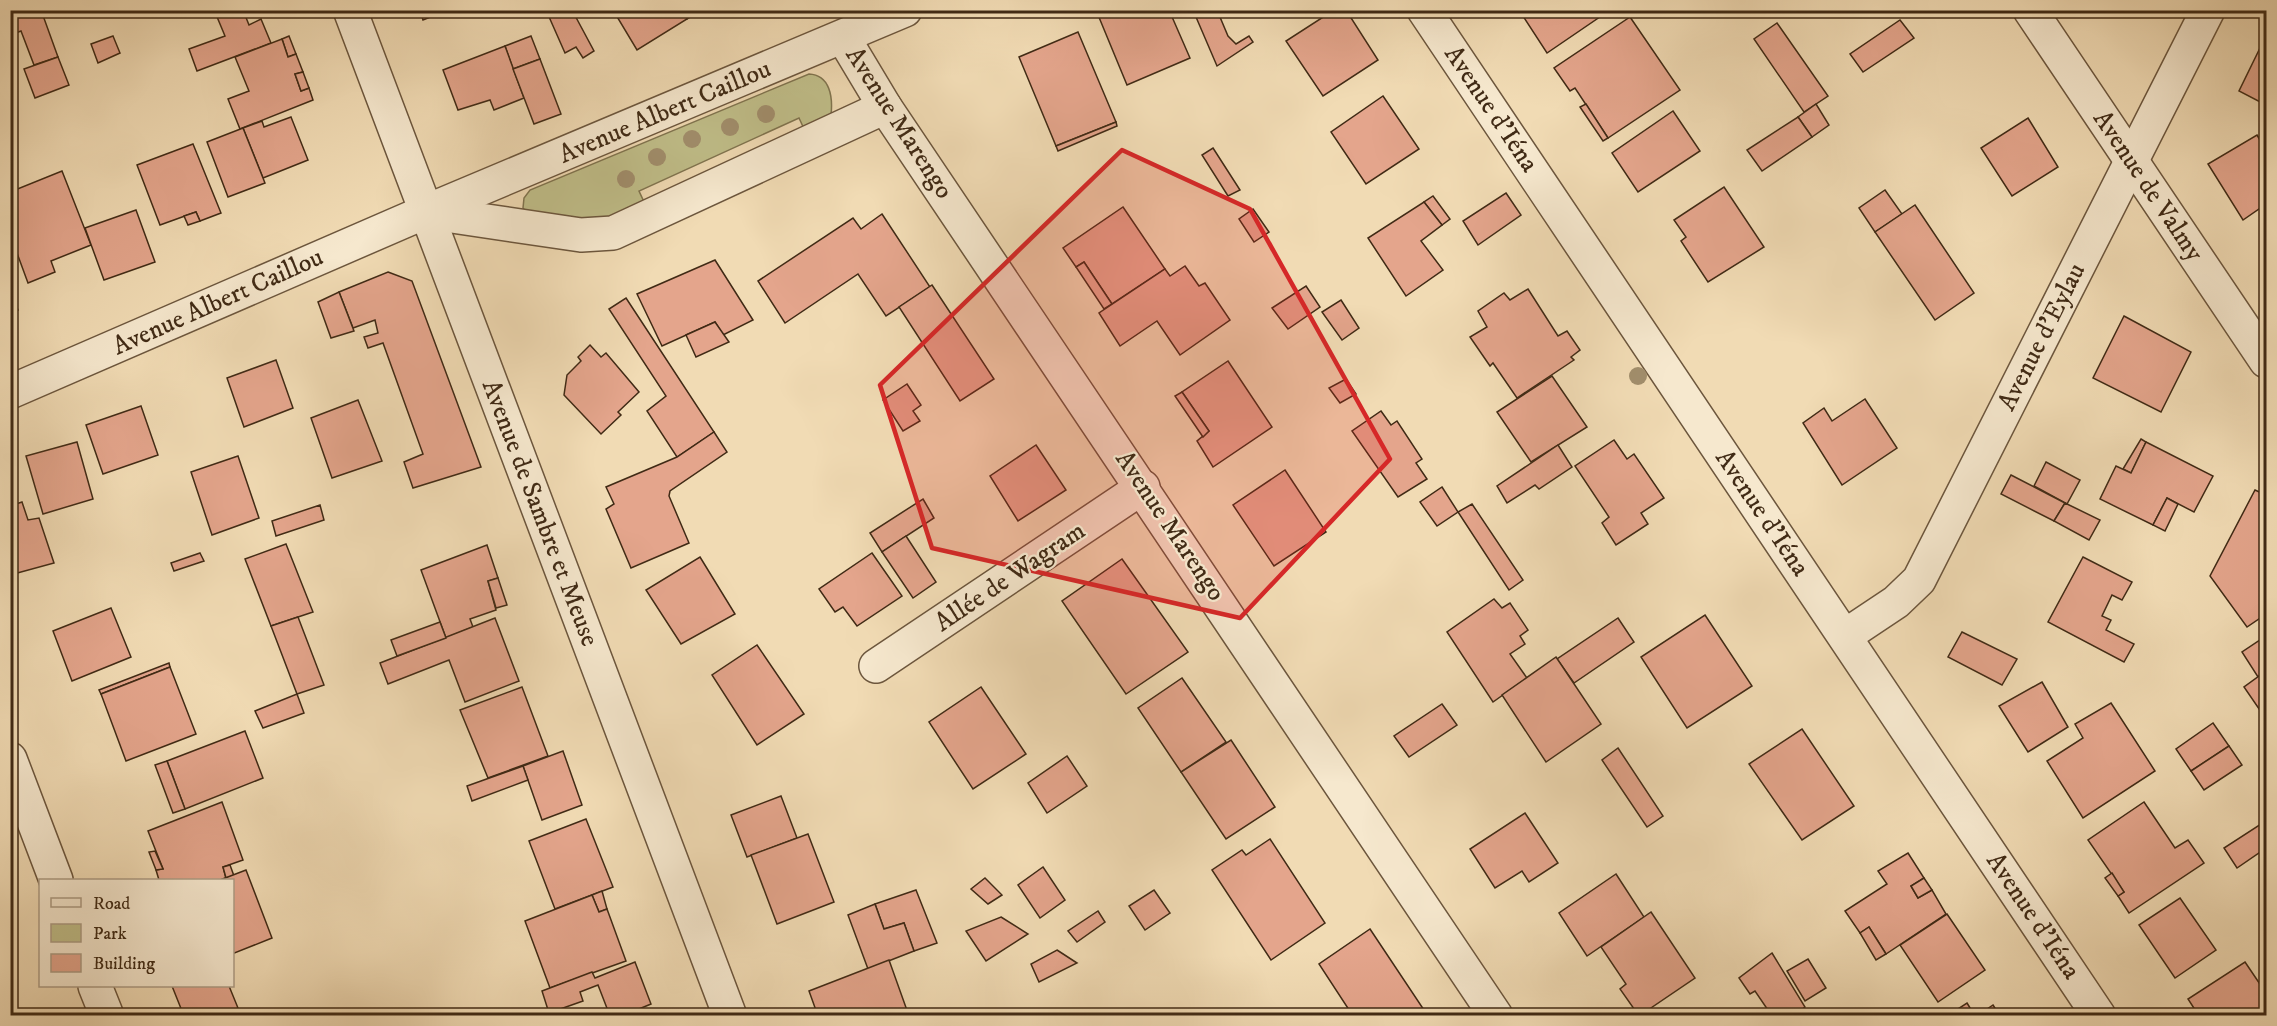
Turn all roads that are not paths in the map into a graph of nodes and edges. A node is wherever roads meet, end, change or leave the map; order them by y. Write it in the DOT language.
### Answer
graph roads {
  1 [pos="350,10"];
  2 [pos="905,10"];
  3 [pos="1424,10"];
  4 [pos="2031,10"];
  5 [pos="2208,10"];
  6 [pos="843,38"];
  7 [pos="885,107"];
  8 [pos="2131,160"];
  9 [pos="425,212"];
  10 [pos="2266,361"];
  11 [pos="10,392"];
  12 [pos="1143,487"];
  13 [pos="1845,636"];
  14 [pos="876,666"];
  15 [pos="10,759"];
  16 [pos="56,879"];
  17 [pos="96,987"];
  18 [pos="107,1016"];
  19 [pos="730,1016"];
  20 [pos="1496,1016"];
  21 [pos="2099,1016"];
  1 -- 9 [label="street, Avenue de Sambre et Meuse"];
  2 -- 6 [label="street, Avenue Albert Caillou"];
  3 -- 13 [label="street, Avenue d'Iéna"];
  4 -- 8 [label="street, Avenue de Valmy"];
  5 -- 8 [label="street, Avenue d'Eylau"];
  6 -- 7 [label="street, Avenue Marengo"];
  6 -- 9 [label="street, Avenue Albert Caillou"];
  7 -- 9 [label="street"];
  7 -- 12 [label="street, Avenue Marengo"];
  8 -- 10 [label="street, Avenue de Valmy"];
  8 -- 13 [label="street, Avenue d'Eylau"];
  9 -- 11 [label="street, Avenue Albert Caillou"];
  9 -- 19 [label="street, Avenue de Sambre et Meuse"];
  12 -- 14 [label="street, Allée de Wagram"];
  12 -- 20 [label="street, Avenue Marengo"];
  13 -- 21 [label="street, Avenue d'Iéna"];
  15 -- 16 [label="street"];
  17 -- 18 [label="street"];
}
